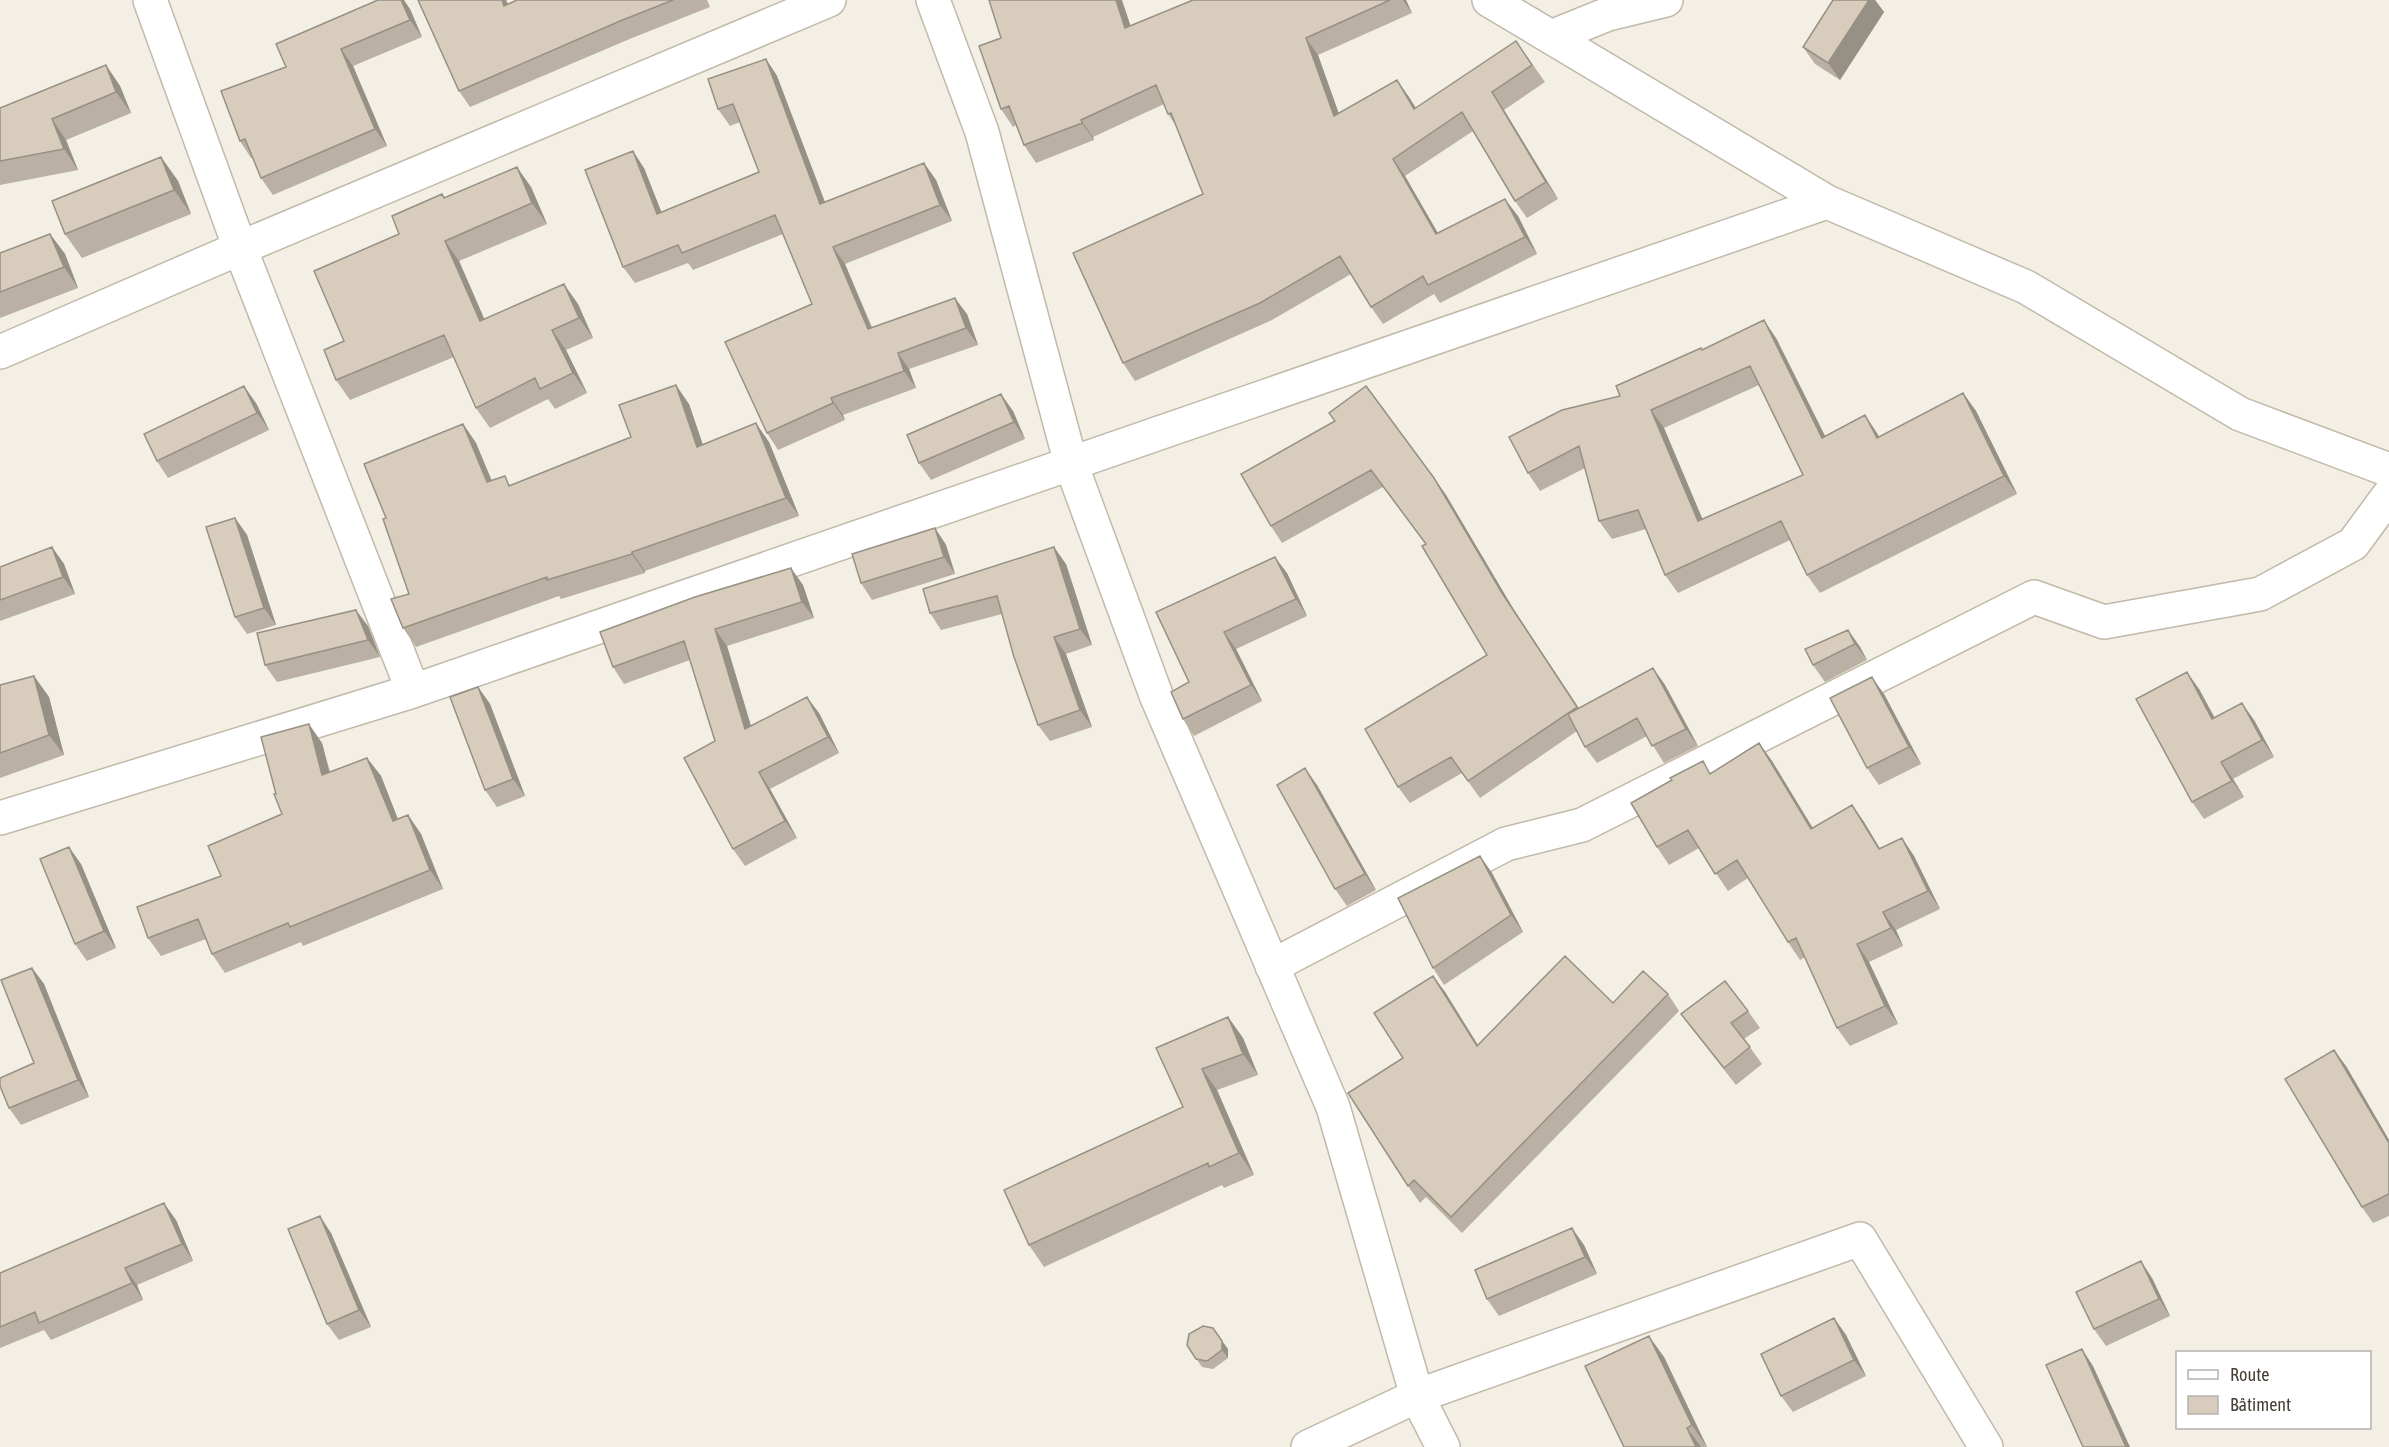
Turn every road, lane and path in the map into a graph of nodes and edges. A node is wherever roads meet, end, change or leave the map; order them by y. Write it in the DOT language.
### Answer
graph roads {
  1 [pos="150,0"];
  2 [pos="829,0"];
  3 [pos="933,0"];
  4 [pos="1489,0"];
  5 [pos="1666,0"];
  6 [pos="1551,37"];
  7 [pos="1827,202"];
  8 [pos="240,248"];
  9 [pos="0,352"];
  10 [pos="1071,464"];
  11 [pos="2389,470"];
  12 [pos="2389,495"];
  13 [pos="414,691"];
  14 [pos="0,818"];
  15 [pos="1272,966"];
  16 [pos="1418,1396"];
  17 [pos="1308,1447"];
  18 [pos="1443,1447"];
  19 [pos="1986,1447"];
  1 -- 8 [label="street"];
  2 -- 8 [label="street"];
  3 -- 10 [label="street"];
  4 -- 6 [label="street"];
  5 -- 6 [label="street"];
  6 -- 7 [label="street"];
  7 -- 10 [label="street"];
  7 -- 11 [label="street"];
  8 -- 9 [label="street"];
  8 -- 13 [label="street"];
  10 -- 13 [label="street"];
  10 -- 15 [label="street"];
  12 -- 15 [label="street"];
  13 -- 14 [label="street"];
  15 -- 16 [label="street"];
  16 -- 17 [label="street"];
  16 -- 18 [label="street"];
  16 -- 19 [label="street"];
}
